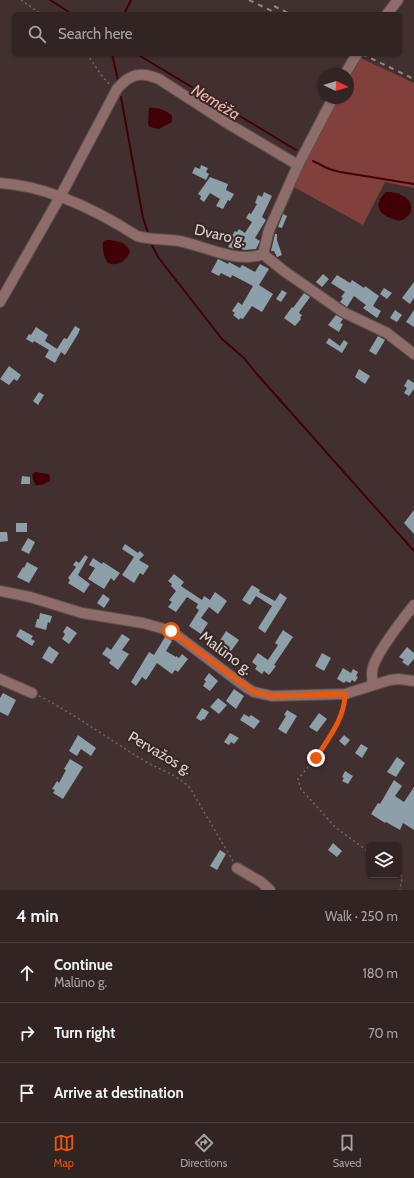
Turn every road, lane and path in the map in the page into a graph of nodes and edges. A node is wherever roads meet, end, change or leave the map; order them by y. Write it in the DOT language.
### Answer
graph roads {
  1 [pos="20,0"];
  2 [pos="398,0"];
  3 [pos="38,12"];
  4 [pos="389,12"];
  5 [pos="88,56"];
  6 [pos="356,56"];
  7 [pos="349,68"];
  8 [pos="117,89"];
  9 [pos="330,104"];
  10 [pos="298,166"];
  11 [pos="0,183"];
  12 [pos="60,197"];
  13 [pos="263,254"];
  14 [pos="0,302"];
  15 [pos="414,354"];
  16 [pos="0,591"];
  17 [pos="414,604"];
  18 [pos="0,679"];
  19 [pos="414,681"];
  20 [pos="373,685"];
  21 [pos="32,693"];
  22 [pos="345,694"];
  23 [pos="366,850"];
  24 [pos="237,868"];
  25 [pos="402,878"];
  26 [pos="270,890"];
  27 [pos="400,890"];
  1 -- 3 [label="path"];
  2 -- 4 [label="street"];
  5 -- 8 [label="path"];
  6 -- 7 [label="street"];
  8 -- 10 [label="street"];
  8 -- 12 [label="street"];
  9 -- 10 [label="street"];
  10 -- 13 [label="street"];
  11 -- 12 [label="street, Dvaro g."];
  12 -- 13 [label="street, Dvaro g."];
  12 -- 14 [label="street"];
  13 -- 15 [label="street, Dvaro g."];
  16 -- 22 [label="street, Malūno g."];
  17 -- 20 [label="street"];
  18 -- 21 [label="street"];
  19 -- 20 [label="street, Malūno g."];
  20 -- 22 [label="street, Malūno g."];
  21 -- 24 [label="path, Pervažos g."];
  22 -- 23 [label="path"];
  24 -- 26 [label="street"];
  25 -- 27 [label="path"];
}
